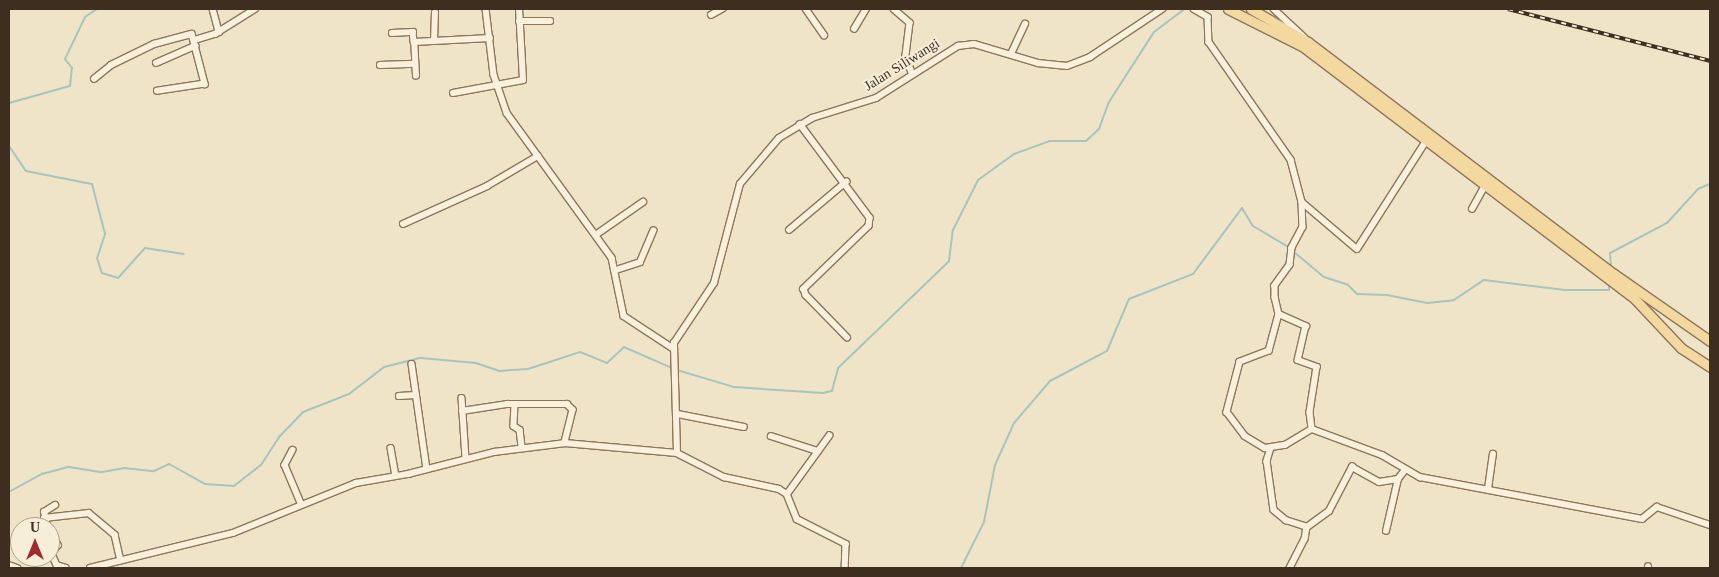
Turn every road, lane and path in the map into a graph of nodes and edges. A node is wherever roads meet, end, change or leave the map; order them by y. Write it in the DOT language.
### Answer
graph roads {
  1 [pos="213,9"];
  2 [pos="255,9"];
  3 [pos="486,9"];
  4 [pos="519,9"];
  5 [pos="722,9"];
  6 [pos="806,9"];
  7 [pos="866,9"];
  8 [pos="894,9"];
  9 [pos="1162,9"];
  10 [pos="1194,9"];
  11 [pos="1228,9"];
  12 [pos="1251,9"];
  13 [pos="1274,9"];
  14 [pos="435,13"];
  15 [pos="711,15"];
  16 [pos="519,21"];
  17 [pos="550,21"];
  18 [pos="1025,24"];
  19 [pos="854,29"];
  20 [pos="219,32"];
  21 [pos="392,33"];
  22 [pos="824,35"];
  23 [pos="490,38"];
  24 [pos="434,41"];
  25 [pos="414,42"];
  26 [pos="1308,42"];
  27 [pos="195,43"];
  28 [pos="1011,54"];
  29 [pos="156,63"];
  30 [pos="415,64"];
  31 [pos="380,65"];
  32 [pos="912,73"];
  33 [pos="416,76"];
  34 [pos="94,79"];
  35 [pos="496,83"];
  36 [pos="158,91"];
  37 [pos="454,93"];
  38 [pos="800,124"];
  39 [pos="1426,140"];
  40 [pos="538,156"];
  41 [pos="846,182"];
  42 [pos="1485,186"];
  43 [pos="643,202"];
  44 [pos="1302,202"];
  45 [pos="1472,209"];
  46 [pos="404,224"];
  47 [pos="653,230"];
  48 [pos="789,230"];
  49 [pos="1554,232"];
  50 [pos="597,234"];
  51 [pos="616,270"];
  52 [pos="1279,314"];
  53 [pos="847,337"];
  54 [pos="1710,341"];
  55 [pos="674,349"];
  56 [pos="412,364"];
  57 [pos="1710,367"];
  58 [pos="416,395"];
  59 [pos="399,396"];
  60 [pos="462,398"];
  61 [pos="516,404"];
  62 [pos="462,411"];
  63 [pos="678,414"];
  64 [pos="744,427"];
  65 [pos="1312,429"];
  66 [pos="771,436"];
  67 [pos="829,436"];
  68 [pos="565,442"];
  69 [pos="522,446"];
  70 [pos="391,448"];
  71 [pos="1271,448"];
  72 [pos="293,450"];
  73 [pos="818,451"];
  74 [pos="677,453"];
  75 [pos="1494,454"];
  76 [pos="466,458"];
  77 [pos="427,468"];
  78 [pos="1405,470"];
  79 [pos="396,476"];
  80 [pos="1398,479"];
  81 [pos="1488,489"];
  82 [pos="787,494"];
  83 [pos="301,503"];
  84 [pos="55,504"];
  85 [pos="44,517"];
  86 [pos="53,517"];
  87 [pos="1710,525"];
  88 [pos="1307,527"];
  89 [pos="1386,531"];
  90 [pos="121,560"];
  91 [pos="9,565"];
  92 [pos="18,568"];
  93 [pos="90,568"];
  94 [pos="845,568"];
  95 [pos="1290,568"];
  1 -- 20 [label="street"];
  2 -- 20 [label="street"];
  3 -- 23 [label="street"];
  4 -- 16 [label="street"];
  5 -- 15 [label="street"];
  6 -- 22 [label="street"];
  7 -- 19 [label="street"];
  8 -- 32 [label="street"];
  9 -- 28 [label="street, Jalan Siliwangi"];
  10 -- 44 [label="street"];
  11 -- 39 [label="main road"];
  12 -- 26 [label="main road"];
  13 -- 26 [label="street"];
  14 -- 24 [label="street"];
  16 -- 17 [label="street"];
  16 -- 35 [label="street"];
  18 -- 28 [label="street"];
  20 -- 27 [label="street"];
  21 -- 25 [label="street"];
  23 -- 24 [label="street"];
  23 -- 35 [label="street"];
  24 -- 25 [label="street"];
  25 -- 30 [label="street"];
  26 -- 49 [label="main road"];
  27 -- 29 [label="street"];
  27 -- 34 [label="street"];
  27 -- 36 [label="street"];
  28 -- 32 [label="street, Jalan Siliwangi"];
  30 -- 31 [label="street"];
  30 -- 33 [label="street"];
  32 -- 38 [label="street, Jalan Siliwangi"];
  35 -- 37 [label="street"];
  35 -- 40 [label="street"];
  38 -- 41 [label="street"];
  38 -- 55 [label="street, Jalan Siliwangi"];
  39 -- 42 [label="main road"];
  39 -- 44 [label="street"];
  40 -- 46 [label="street"];
  40 -- 50 [label="street"];
  41 -- 48 [label="street"];
  41 -- 53 [label="street"];
  42 -- 45 [label="street"];
  42 -- 49 [label="main road"];
  43 -- 50 [label="street"];
  44 -- 52 [label="street"];
  47 -- 51 [label="street"];
  49 -- 54 [label="main road"];
  49 -- 57 [label="main road"];
  50 -- 51 [label="street"];
  51 -- 55 [label="street"];
  52 -- 65 [label="street"];
  52 -- 71 [label="street"];
  55 -- 63 [label="street, Jalan Siliwangi"];
  56 -- 58 [label="street"];
  58 -- 59 [label="street"];
  58 -- 77 [label="street"];
  60 -- 62 [label="street"];
  61 -- 62 [label="street"];
  61 -- 68 [label="street"];
  61 -- 69 [label="street"];
  62 -- 76 [label="street"];
  63 -- 64 [label="street"];
  63 -- 74 [label="street, Jalan Siliwangi"];
  65 -- 71 [label="street"];
  65 -- 78 [label="street"];
  66 -- 73 [label="street"];
  67 -- 73 [label="street"];
  68 -- 69 [label="street"];
  68 -- 74 [label="street"];
  69 -- 76 [label="street"];
  70 -- 79 [label="street"];
  71 -- 88 [label="street"];
  72 -- 83 [label="street"];
  73 -- 82 [label="street"];
  74 -- 82 [label="street"];
  75 -- 81 [label="street"];
  76 -- 77 [label="street"];
  77 -- 79 [label="street"];
  78 -- 80 [label="street"];
  78 -- 81 [label="street"];
  79 -- 83 [label="street"];
  80 -- 88 [label="street"];
  80 -- 89 [label="street"];
  81 -- 87 [label="street"];
  82 -- 94 [label="street"];
  83 -- 90 [label="street"];
  84 -- 85 [label="street"];
  86 -- 90 [label="street"];
  88 -- 95 [label="street"];
  90 -- 93 [label="street"];
  91 -- 92 [label="street"];
}
